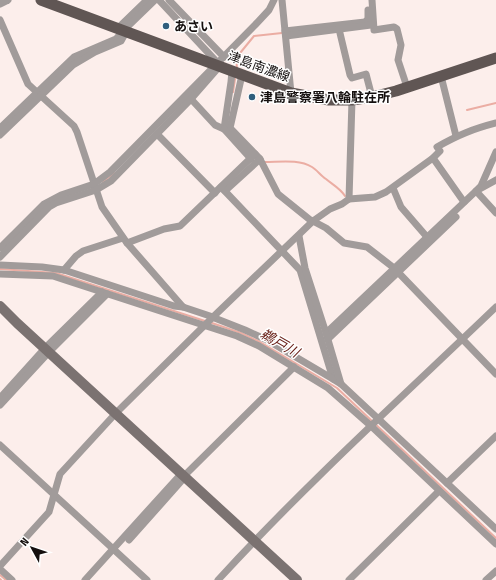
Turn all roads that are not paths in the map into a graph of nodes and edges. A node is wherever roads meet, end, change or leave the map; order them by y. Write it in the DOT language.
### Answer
graph roads {
  1 [pos="8,0"];
  2 [pos="40,0"];
  3 [pos="147,0"];
  4 [pos="155,0"];
  5 [pos="159,0"];
  6 [pos="169,0"];
  7 [pos="274,0"];
  8 [pos="282,0"];
  9 [pos="367,0"];
  10 [pos="372,0"];
  11 [pos="0,4"];
  12 [pos="0,20"];
  13 [pos="374,25"];
  14 [pos="339,29"];
  15 [pos="122,30"];
  16 [pos="286,33"];
  17 [pos="495,62"];
  18 [pos="219,63"];
  19 [pos="237,73"];
  20 [pos="441,76"];
  21 [pos="407,87"];
  22 [pos="291,93"];
  23 [pos="39,94"];
  24 [pos="372,96"];
  25 [pos="191,99"];
  26 [pos="352,100"];
  27 [pos="496,123"];
  28 [pos="0,128"];
  29 [pos="224,129"];
  30 [pos="0,134"];
  31 [pos="157,134"];
  32 [pos="456,136"];
  33 [pos="496,152"];
  34 [pos="255,157"];
  35 [pos="433,158"];
  36 [pos="496,180"];
  37 [pos="95,187"];
  38 [pos="225,187"];
  39 [pos="393,188"];
  40 [pos="215,193"];
  41 [pos="477,193"];
  42 [pos="348,199"];
  43 [pos="464,202"];
  44 [pos="496,213"];
  45 [pos="313,221"];
  46 [pos="299,236"];
  47 [pos="427,237"];
  48 [pos="125,240"];
  49 [pos="0,248"];
  50 [pos="282,251"];
  51 [pos="0,257"];
  52 [pos="0,265"];
  53 [pos="64,270"];
  54 [pos="396,270"];
  55 [pos="0,274"];
  56 [pos="104,293"];
  57 [pos="0,306"];
  58 [pos="184,307"];
  59 [pos="496,307"];
  60 [pos="209,321"];
  61 [pos="327,336"];
  62 [pos="463,339"];
  63 [pos="47,350"];
  64 [pos="294,368"];
  65 [pos="496,374"];
  66 [pos="333,379"];
  67 [pos="341,384"];
  68 [pos="0,398"];
  69 [pos="0,405"];
  70 [pos="116,413"];
  71 [pos="374,422"];
  72 [pos="496,436"];
  73 [pos="496,441"];
  74 [pos="0,445"];
  75 [pos="183,476"];
  76 [pos="448,484"];
  77 [pos="441,492"];
  78 [pos="54,495"];
  79 [pos="496,530"];
  80 [pos="254,541"];
  81 [pos="496,544"];
  82 [pos="116,551"];
  83 [pos="0,568"];
  84 [pos="496,571"];
  85 [pos="12,580"];
  86 [pos="85,580"];
  87 [pos="92,580"];
  88 [pos="147,580"];
  89 [pos="218,580"];
  90 [pos="297,580"];
  91 [pos="349,580"];
  92 [pos="355,580"];
  93 [pos="486,580"];
  1 -- 11 [label="street"];
  2 -- 15 [label="main road, 津島南濃線"];
  3 -- 15 [label="street"];
  4 -- 15 [label="street"];
  5 -- 18 [label="street"];
  6 -- 18 [label="street"];
  7 -- 18 [label="street"];
  8 -- 16 [label="street"];
  9 -- 16 [label="street"];
  10 -- 13 [label="street"];
  12 -- 23 [label="street"];
  13 -- 14 [label="street"];
  13 -- 21 [label="street"];
  14 -- 16 [label="street"];
  14 -- 24 [label="street"];
  15 -- 18 [label="main road, 津島南濃線"];
  15 -- 23 [label="street"];
  16 -- 22 [label="street"];
  17 -- 20 [label="main road, 津島南濃線"];
  18 -- 19 [label="main road, 津島南濃線"];
  18 -- 25 [label="street"];
  18 -- 37 [label="street"];
  19 -- 22 [label="main road, 津島南濃線"];
  19 -- 29 [label="street"];
  19 -- 34 [label="street"];
  20 -- 21 [label="main road, 津島南濃線"];
  20 -- 32 [label="street"];
  21 -- 24 [label="main road, 津島南濃線"];
  22 -- 26 [label="main road, 津島南濃線"];
  23 -- 28 [label="street"];
  23 -- 30 [label="street"];
  23 -- 37 [label="street"];
  24 -- 26 [label="main road, 津島南濃線"];
  25 -- 29 [label="street"];
  25 -- 31 [label="street"];
  26 -- 42 [label="street"];
  27 -- 32 [label="street"];
  29 -- 34 [label="street"];
  31 -- 37 [label="street"];
  31 -- 40 [label="street"];
  32 -- 35 [label="street"];
  33 -- 41 [label="street"];
  34 -- 38 [label="street"];
  34 -- 45 [label="street"];
  35 -- 39 [label="street"];
  35 -- 43 [label="street"];
  36 -- 41 [label="street"];
  37 -- 48 [label="street"];
  37 -- 49 [label="street"];
  37 -- 51 [label="street"];
  38 -- 40 [label="street"];
  38 -- 50 [label="street"];
  39 -- 42 [label="street"];
  39 -- 47 [label="street"];
  40 -- 48 [label="street"];
  41 -- 43 [label="street"];
  41 -- 44 [label="street"];
  41 -- 54 [label="street"];
  42 -- 45 [label="street"];
  43 -- 47 [label="street"];
  45 -- 46 [label="street"];
  45 -- 54 [label="street"];
  46 -- 50 [label="street"];
  46 -- 61 [label="street"];
  47 -- 54 [label="street"];
  48 -- 53 [label="street"];
  48 -- 58 [label="street"];
  50 -- 60 [label="street"];
  50 -- 66 [label="street"];
  52 -- 53 [label="street"];
  53 -- 58 [label="street"];
  54 -- 61 [label="street"];
  54 -- 62 [label="street"];
  55 -- 56 [label="street"];
  56 -- 60 [label="street"];
  56 -- 63 [label="street"];
  57 -- 63 [label="street"];
  58 -- 60 [label="street"];
  59 -- 62 [label="street"];
  60 -- 64 [label="street"];
  60 -- 66 [label="street"];
  60 -- 70 [label="street"];
  61 -- 67 [label="street"];
  62 -- 65 [label="street"];
  62 -- 71 [label="street"];
  63 -- 68 [label="street"];
  63 -- 69 [label="street"];
  63 -- 70 [label="street"];
  64 -- 71 [label="street"];
  64 -- 75 [label="street"];
  66 -- 67 [label="street"];
  67 -- 71 [label="street"];
  70 -- 75 [label="street"];
  70 -- 78 [label="street"];
  71 -- 76 [label="street"];
  71 -- 77 [label="street"];
  71 -- 80 [label="street"];
  72 -- 76 [label="street"];
  73 -- 76 [label="street"];
  74 -- 78 [label="street"];
  75 -- 80 [label="street"];
  75 -- 82 [label="street"];
  76 -- 79 [label="street"];
  77 -- 81 [label="street"];
  77 -- 91 [label="street"];
  77 -- 92 [label="street"];
  78 -- 82 [label="street"];
  78 -- 83 [label="street"];
  80 -- 89 [label="street"];
  80 -- 90 [label="street"];
  82 -- 86 [label="street"];
  82 -- 87 [label="street"];
  82 -- 88 [label="street"];
  83 -- 85 [label="street"];
  84 -- 93 [label="street"];
}
